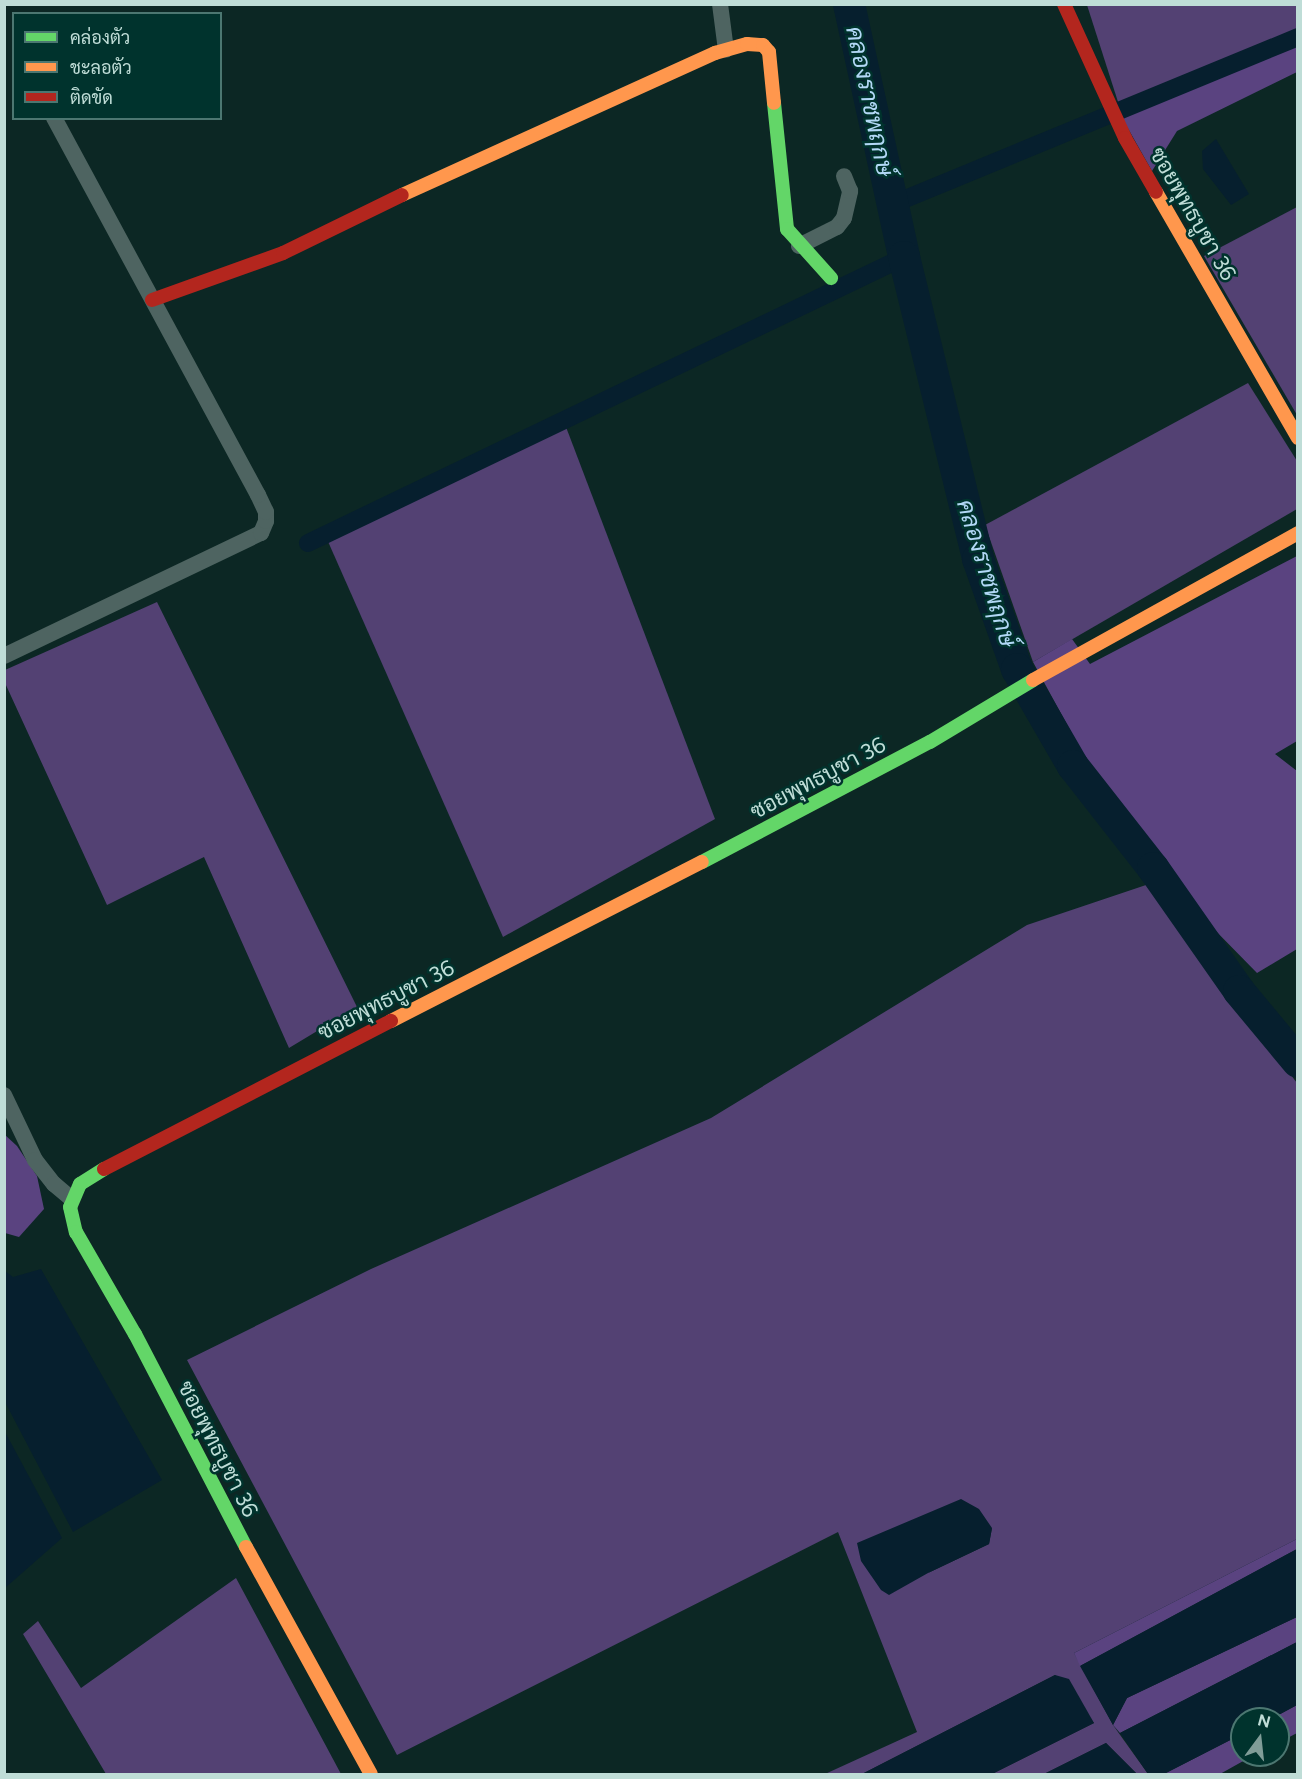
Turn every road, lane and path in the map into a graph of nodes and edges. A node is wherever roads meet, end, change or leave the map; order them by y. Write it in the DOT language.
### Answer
graph roads {
  1 [pos="720,4"];
  2 [pos="1064,4"];
  3 [pos="726,50"];
  4 [pos="55,120"];
  5 [pos="844,176"];
  6 [pos="799,246"];
  7 [pos="831,278"];
  8 [pos="152,300"];
  9 [pos="1298,438"];
  10 [pos="1298,533"];
  11 [pos="4,656"];
  12 [pos="4,1095"];
  13 [pos="72,1199"];
  14 [pos="370,1774"];
  1 -- 3 [label="street"];
  2 -- 9 [label="street, ซอยพุทธบูชา 36"];
  3 -- 6 [label="street"];
  3 -- 8 [label="street"];
  4 -- 8 [label="street"];
  5 -- 6 [label="street"];
  6 -- 7 [label="street"];
  8 -- 11 [label="street"];
  10 -- 13 [label="street, ซอยพุทธบูชา 36"];
  12 -- 13 [label="street"];
  13 -- 14 [label="street, ซอยพุทธบูชา 36"];
}
